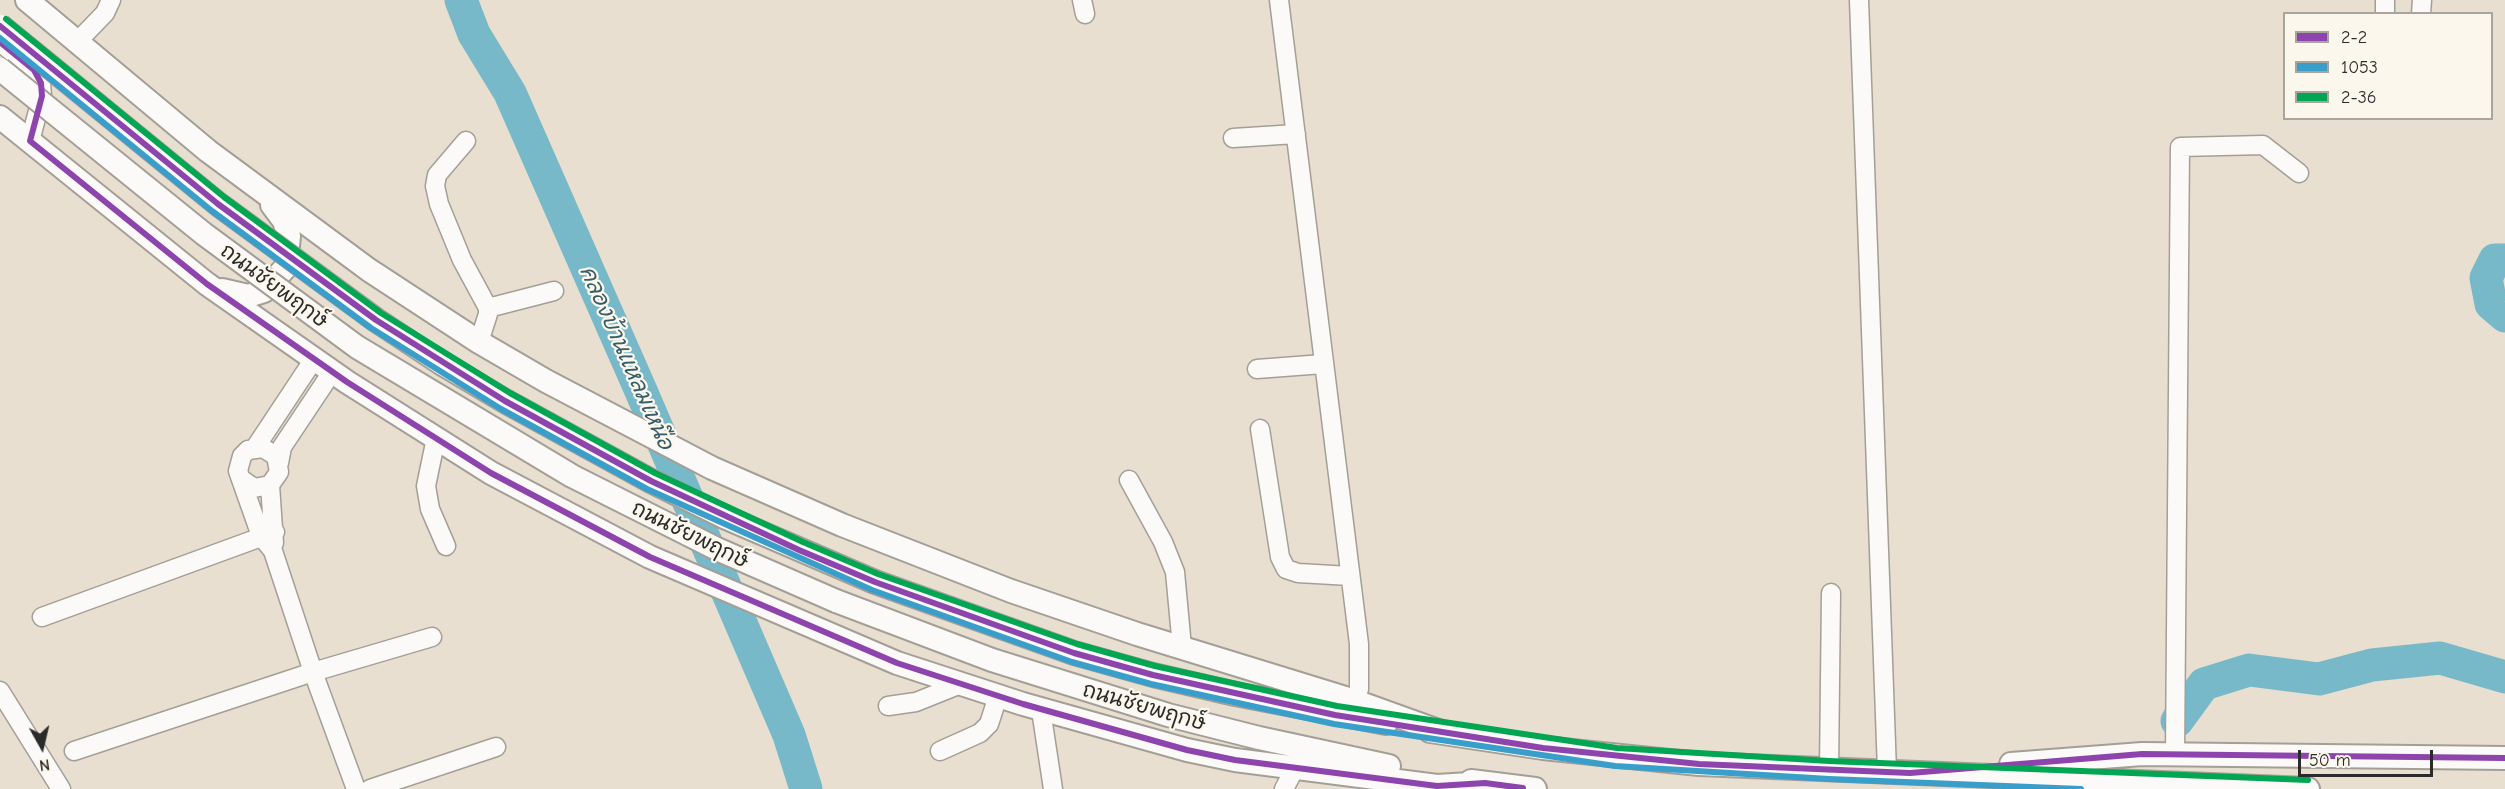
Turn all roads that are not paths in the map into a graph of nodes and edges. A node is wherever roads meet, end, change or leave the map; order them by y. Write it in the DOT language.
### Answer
graph roads {
  1 [pos="27,0"];
  2 [pos="111,0"];
  3 [pos="1279,0"];
  4 [pos="1859,0"];
  5 [pos="0,26"];
  6 [pos="0,42"];
  7 [pos="77,42"];
  8 [pos="0,69"];
  9 [pos="0,117"];
  10 [pos="1296,134"];
  11 [pos="1233,138"];
  12 [pos="30,141"];
  13 [pos="466,141"];
  14 [pos="2299,173"];
  15 [pos="259,191"];
  16 [pos="207,284"];
  17 [pos="554,291"];
  18 [pos="488,308"];
  19 [pos="479,342"];
  20 [pos="314,359"];
  21 [pos="1323,364"];
  22 [pos="1257,369"];
  23 [pos="332,372"];
  24 [pos="1260,429"];
  25 [pos="436,438"];
  26 [pos="255,448"];
  27 [pos="279,463"];
  28 [pos="241,479"];
  29 [pos="1129,480"];
  30 [pos="270,485"];
  31 [pos="268,534"];
  32 [pos="446,546"];
  33 [pos="1350,576"];
  34 [pos="1831,593"];
  35 [pos="42,617"];
  36 [pos="432,637"];
  37 [pos="1185,648"];
  38 [pos="313,672"];
  39 [pos="961,684"];
  40 [pos="0,690"];
  41 [pos="998,696"];
  42 [pos="1355,701"];
  43 [pos="888,706"];
  44 [pos="1041,710"];
  45 [pos="1444,733"];
  46 [pos="496,747"];
  47 [pos="74,751"];
  48 [pos="940,751"];
  49 [pos="2175,754"];
  50 [pos="2505,758"];
  51 [pos="1295,768"];
  52 [pos="1828,770"];
  53 [pos="1887,771"];
  54 [pos="1910,773"];
  55 [pos="1354,782"];
  56 [pos="1485,783"];
  57 [pos="1437,787"];
  58 [pos="62,789"];
  59 [pos="356,789"];
  60 [pos="370,789"];
  61 [pos="1053,789"];
  62 [pos="1284,789"];
  63 [pos="1535,789"];
  64 [pos="2308,789"];
  1 -- 7 [label="main road"];
  2 -- 7 [label="street"];
  3 -- 10 [label="street"];
  4 -- 53 [label="street"];
  5 -- 45 [label="main road, ถนนชัยพฤกษ์, bridge"];
  6 -- 12 [label="street"];
  7 -- 15 [label="main road"];
  8 -- 56 [label="main road, ถนนชัยพฤกษ์, bridge"];
  9 -- 12 [label="main road, ถนนชัยพฤกษ์"];
  10 -- 11 [label="street"];
  10 -- 21 [label="street"];
  12 -- 16 [label="main road, ถนนชัยพฤกษ์"];
  13 -- 18 [label="street"];
  14 -- 49 [label="street"];
  15 -- 16 [label="main road"];
  15 -- 19 [label="main road"];
  16 -- 20 [label="main road, ถนนชัยพฤกษ์"];
  17 -- 18 [label="street"];
  18 -- 19 [label="street"];
  19 -- 37 [label="main road"];
  20 -- 23 [label="main road, ถนนชัยพฤกษ์"];
  20 -- 26 [label="street"];
  21 -- 22 [label="street"];
  21 -- 33 [label="street"];
  23 -- 25 [label="main road, ถนนชัยพฤกษ์"];
  23 -- 27 [label="street"];
  24 -- 33 [label="street"];
  25 -- 32 [label="street"];
  25 -- 39 [label="main road, ถนนชัยพฤกษ์"];
  26 -- 27 [label="street"];
  26 -- 28 [label="street"];
  27 -- 30 [label="street"];
  28 -- 30 [label="street"];
  28 -- 31 [label="street"];
  29 -- 37 [label="street"];
  30 -- 31 [label="street"];
  31 -- 35 [label="street"];
  31 -- 38 [label="street"];
  33 -- 42 [label="street"];
  34 -- 52 [label="street"];
  36 -- 38 [label="street"];
  37 -- 42 [label="main road"];
  38 -- 47 [label="street"];
  38 -- 59 [label="street"];
  39 -- 41 [label="main road, ถนนชัยพฤกษ์"];
  39 -- 43 [label="street"];
  40 -- 58 [label="street"];
  41 -- 44 [label="main road, ถนนชัยพฤกษ์"];
  41 -- 48 [label="street"];
  42 -- 45 [label="main road"];
  44 -- 51 [label="main road, ถนนชัยพฤกษ์"];
  44 -- 61 [label="street"];
  45 -- 52 [label="main road, ถนนชัยพฤกษ์"];
  46 -- 60 [label="street"];
  49 -- 50 [label="main road"];
  49 -- 54 [label="main road"];
  51 -- 55 [label="main road, ถนนชัยพฤกษ์"];
  51 -- 62 [label="street"];
  52 -- 53 [label="main road, ถนนชัยพฤกษ์"];
  53 -- 54 [label="main road, ถนนชัยพฤกษ์"];
  54 -- 64 [label="main road, ถนนชัยพฤกษ์"];
  55 -- 57 [label="main road, ถนนชัยพฤกษ์"];
  56 -- 57 [label="main road, ถนนชัยพฤกษ์"];
  56 -- 63 [label="main road, ถนนชัยพฤกษ์"];
}
